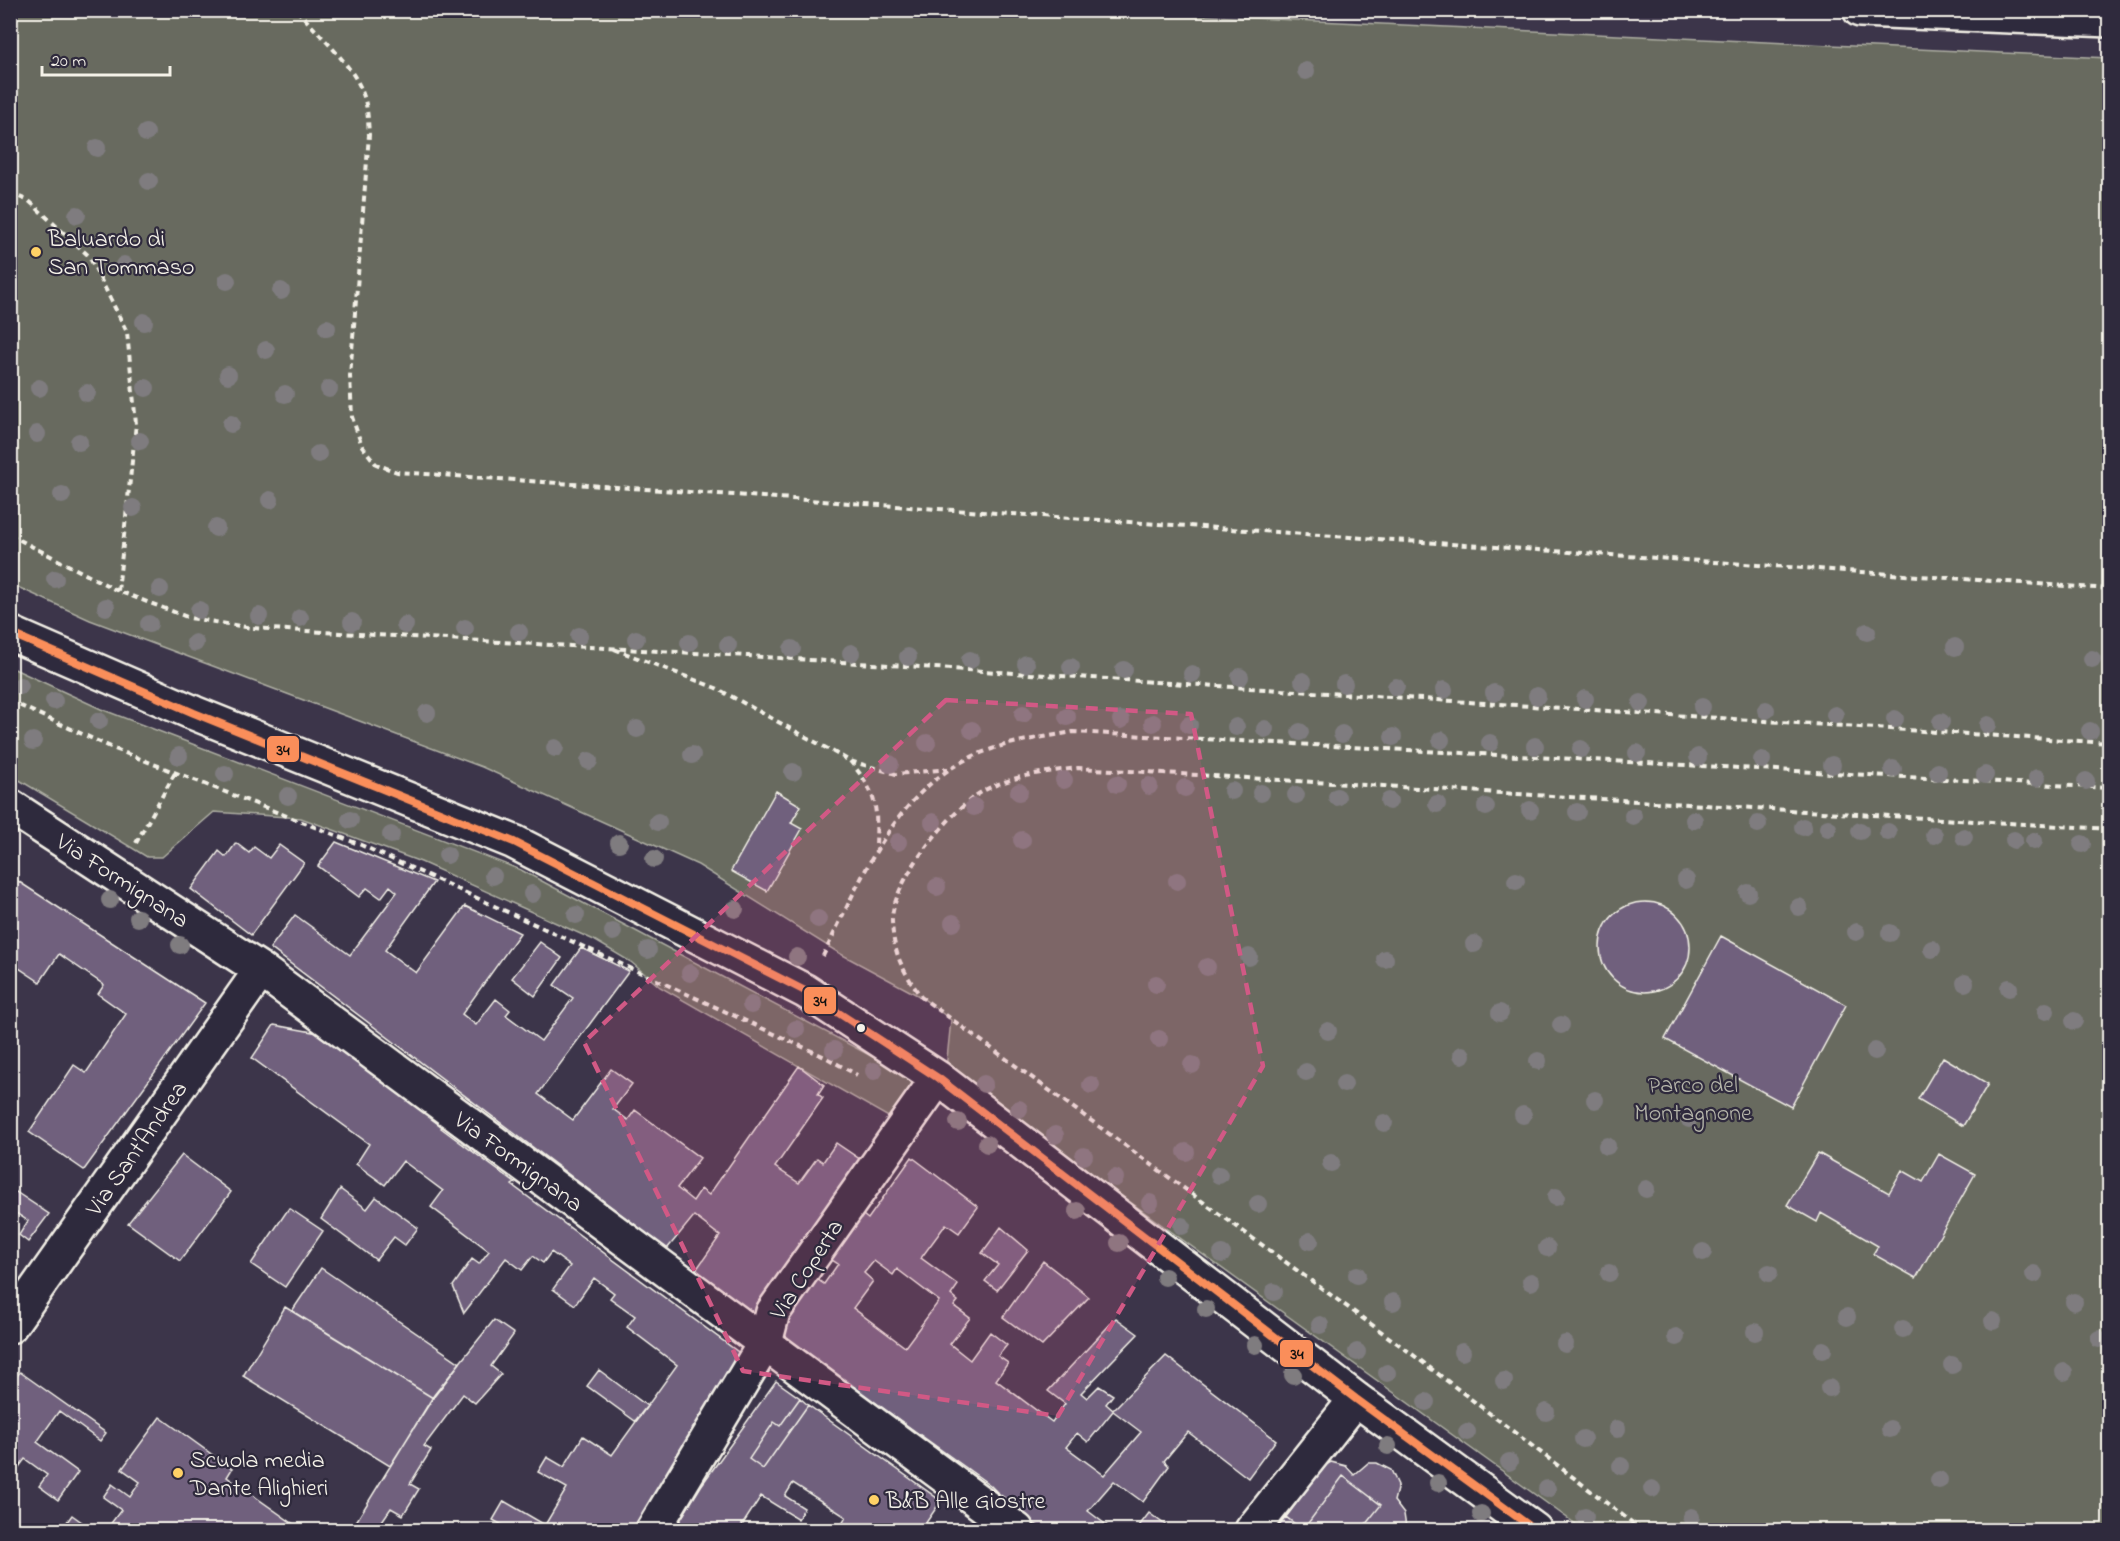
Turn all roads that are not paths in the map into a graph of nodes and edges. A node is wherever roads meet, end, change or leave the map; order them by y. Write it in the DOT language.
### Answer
graph roads {
  1 [pos="1860,10"];
  2 [pos="2109,20"];
  3 [pos="10,633"];
  4 [pos="10,806"];
  5 [pos="261,970"];
  6 [pos="938,1078"];
  7 [pos="10,1326"];
  8 [pos="765,1343"];
  9 [pos="1356,1399"];
  10 [pos="654,1530"];
  11 [pos="1017,1530"];
  12 [pos="1252,1530"];
  13 [pos="1535,1530"];
  1 -- 2 [label="street"];
  3 -- 6 [label="street"];
  4 -- 5 [label="street, Via Formignana"];
  5 -- 7 [label="street, Via Sant'Andrea"];
  5 -- 8 [label="street, Via Formignana"];
  6 -- 8 [label="street, Via Coperta"];
  6 -- 9 [label="street"];
  8 -- 10 [label="street, Via Coperta"];
  8 -- 11 [label="street, Via Formignana"];
  9 -- 12 [label="street"];
  9 -- 13 [label="street"];
}
